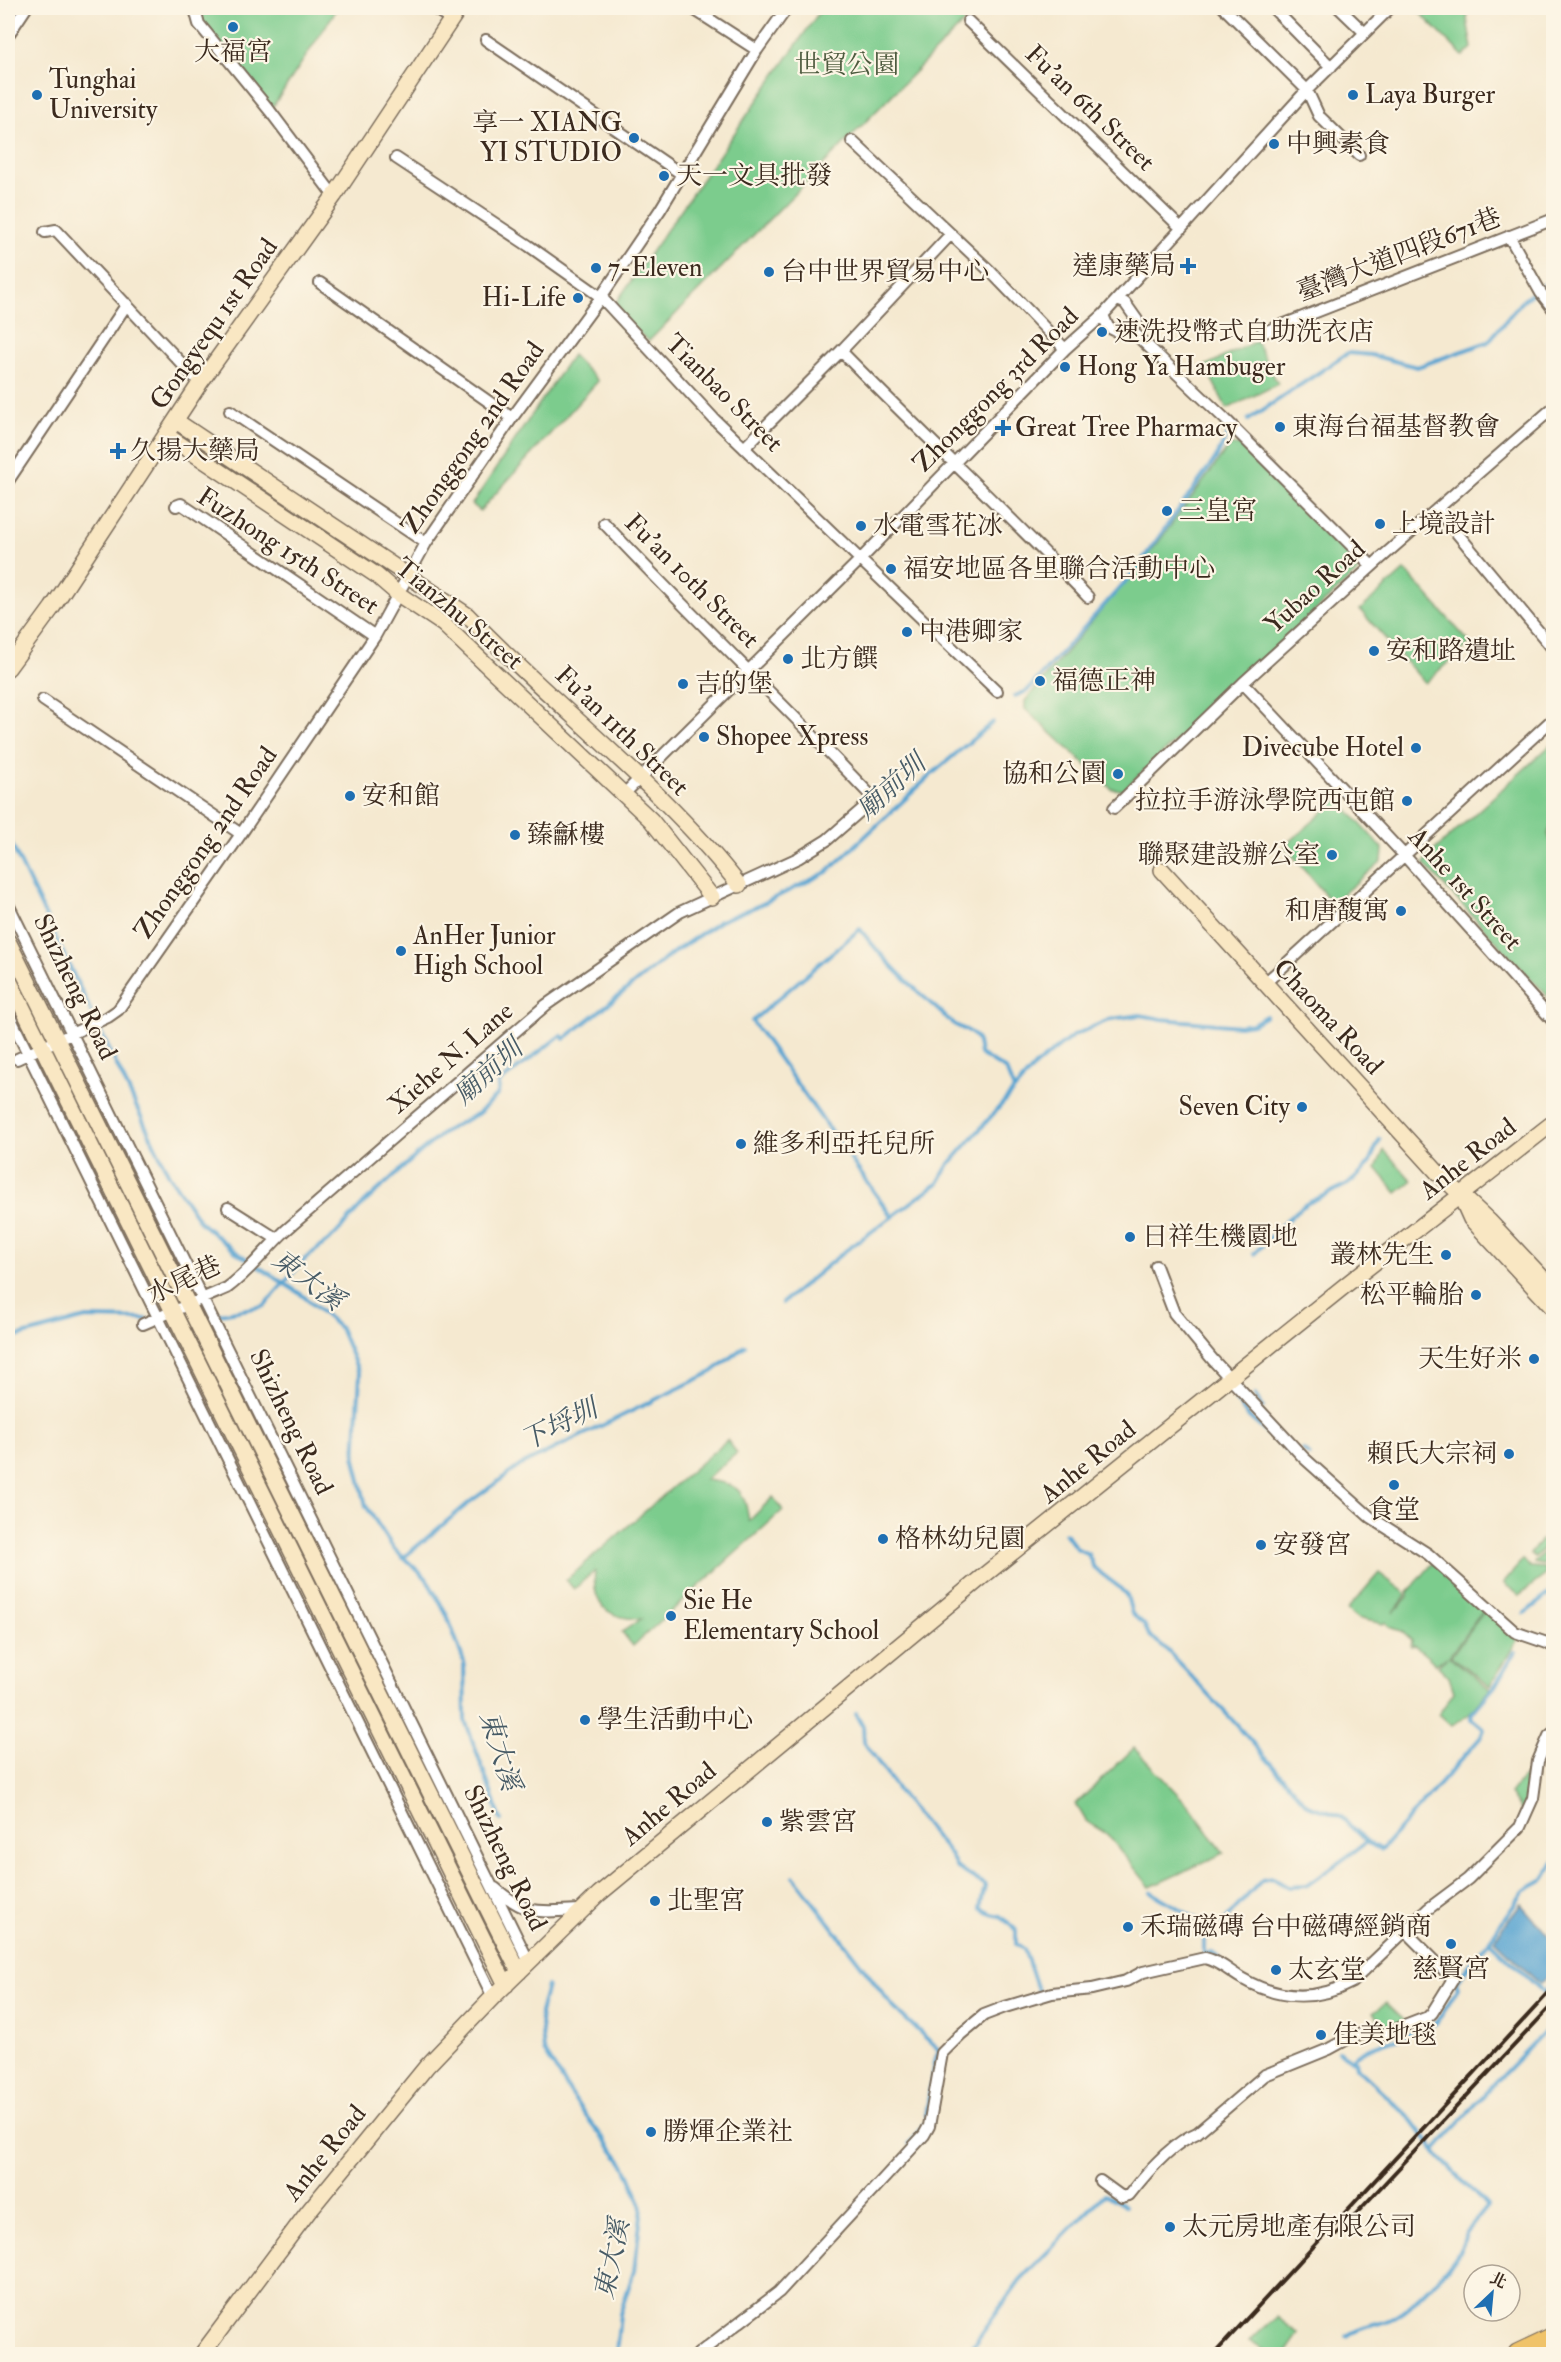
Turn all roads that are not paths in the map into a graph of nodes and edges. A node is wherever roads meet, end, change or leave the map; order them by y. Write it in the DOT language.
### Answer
graph roads {
  1 [pos="26,8"];
  2 [pos="199,8"];
  3 [pos="434,8"];
  4 [pos="692,8"];
  5 [pos="787,8"];
  6 [pos="1224,8"];
  7 [pos="1273,8"];
  8 [pos="1339,8"];
  9 [pos="1390,8"];
  10 [pos="455,13"];
  11 [pos="968,21"];
  12 [pos="1364,32"];
  13 [pos="8,35"];
  14 [pos="486,40"];
  15 [pos="757,50"];
  16 [pos="1331,67"];
  17 [pos="1307,90"];
  18 [pos="852,141"];
  19 [pos="1359,155"];
  20 [pos="396,158"];
  21 [pos="680,173"];
  22 [pos="334,196"];
  23 [pos="1554,219"];
  24 [pos="1180,228"];
  25 [pos="45,232"];
  26 [pos="951,234"];
  27 [pos="1509,236"];
  28 [pos="320,283"];
  29 [pos="601,297"];
  30 [pos="1117,300"];
  31 [pos="127,304"];
  32 [pos="1554,310"];
  33 [pos="1103,315"];
  34 [pos="1132,331"];
  35 [pos="1262,333"];
  36 [pos="1065,349"];
  37 [pos="841,351"];
  38 [pos="200,383"];
  39 [pos="1554,407"];
  40 [pos="230,411"];
  41 [pos="512,418"];
  42 [pos="176,421"];
  43 [pos="166,435"];
  44 [pos="744,448"];
  45 [pos="955,462"];
  46 [pos="8,481"];
  47 [pos="176,506"];
  48 [pos="1437,509"];
  49 [pos="604,523"];
  50 [pos="426,543"];
  51 [pos="860,560"];
  52 [pos="1372,566"];
  53 [pos="408,575"];
  54 [pos="398,594"];
  55 [pos="1088,597"];
  56 [pos="375,636"];
  57 [pos="1554,650"];
  58 [pos="8,668"];
  59 [pos="749,670"];
  60 [pos="1243,683"];
  61 [pos="997,691"];
  62 [pos="43,700"];
  63 [pos="1554,718"];
  64 [pos="640,779"];
  65 [pos="624,794"];
  66 [pos="874,799"];
  67 [pos="1114,808"];
  68 [pos="241,834"];
  69 [pos="1403,854"];
  70 [pos="1162,870"];
  71 [pos="739,885"];
  72 [pos="712,897"];
  73 [pos="8,904"];
  74 [pos="8,941"];
  75 [pos="8,978"];
  76 [pos="1264,984"];
  77 [pos="8,1013"];
  78 [pos="1554,1022"];
  79 [pos="71,1034"];
  80 [pos="56,1040"];
  81 [pos="29,1053"];
  82 [pos="1554,1122"];
  83 [pos="1461,1196"];
  84 [pos="228,1208"];
  85 [pos="277,1239"];
  86 [pos="268,1247"];
  87 [pos="1156,1266"];
  88 [pos="1554,1290"];
  89 [pos="202,1299"];
  90 [pos="188,1305"];
  91 [pos="1554,1309"];
  92 [pos="173,1311"];
  93 [pos="158,1318"];
  94 [pos="143,1324"];
  95 [pos="1230,1379"];
  96 [pos="1554,1647"];
  97 [pos="1554,1732"];
  98 [pos="490,1885"];
  99 [pos="583,1910"];
  100 [pos="1404,1930"];
  101 [pos="524,1967"];
  102 [pos="506,1985"];
  103 [pos="494,1997"];
  104 [pos="1100,2181"];
  105 [pos="1554,2337"];
  106 [pos="202,2355"];
  107 [pos="698,2355"];
  108 [pos="1518,2355"];
  1 -- 13 [label="street"];
  2 -- 22 [label="street"];
  3 -- 10 [label="street"];
  4 -- 15 [label="street"];
  5 -- 15 [label="street, Zhonggong 2nd Road"];
  6 -- 17 [label="street"];
  7 -- 16 [label="street"];
  8 -- 12 [label="street"];
  9 -- 12 [label="street, Zhonggong 3rd Road"];
  10 -- 22 [label="street, Gongyequ 1st Road"];
  11 -- 24 [label="street, Fu’an 6th Street"];
  12 -- 16 [label="street, Zhonggong 3rd Road"];
  14 -- 21 [label="street"];
  15 -- 21 [label="street, Zhonggong 2nd Road"];
  16 -- 17 [label="street, Zhonggong 3rd Road"];
  17 -- 19 [label="street"];
  17 -- 24 [label="street, Zhonggong 3rd Road"];
  18 -- 26 [label="street"];
  20 -- 29 [label="street, Tianbao Street"];
  21 -- 29 [label="street, Zhonggong 2nd Road"];
  22 -- 38 [label="street, Gongyequ 1st Road"];
  23 -- 27 [label="street, 臺灣大道四段671巷"];
  24 -- 30 [label="street, Zhonggong 3rd Road"];
  25 -- 31 [label="street"];
  26 -- 36 [label="street"];
  26 -- 37 [label="street"];
  27 -- 32 [label="street"];
  27 -- 35 [label="street, 臺灣大道四段671巷"];
  28 -- 41 [label="street"];
  29 -- 41 [label="street, Zhonggong 2nd Road"];
  29 -- 44 [label="street, Tianbao Street"];
  30 -- 33 [label="street, Zhonggong 3rd Road"];
  30 -- 34 [label="street"];
  31 -- 38 [label="street"];
  31 -- 46 [label="street"];
  33 -- 34 [label="street"];
  33 -- 36 [label="street, Zhonggong 3rd Road"];
  34 -- 52 [label="street"];
  36 -- 45 [label="street, Zhonggong 3rd Road"];
  37 -- 44 [label="street"];
  37 -- 45 [label="street"];
  38 -- 42 [label="street, Gongyequ 1st Road"];
  39 -- 48 [label="street, Yubao Road"];
  40 -- 50 [label="street"];
  41 -- 50 [label="street, Zhonggong 2nd Road"];
  42 -- 43 [label="street, Gongyequ 1st Road"];
  42 -- 53 [label="street, Tianzhu Street"];
  43 -- 54 [label="street, Tianzhu Street"];
  43 -- 58 [label="street, Gongyequ 1st Road"];
  44 -- 51 [label="street, Tianbao Street"];
  45 -- 51 [label="street, Zhonggong 3rd Road"];
  45 -- 55 [label="street"];
  47 -- 56 [label="street, Fuzhong 15th Street"];
  48 -- 52 [label="street, Yubao Road"];
  48 -- 57 [label="street"];
  49 -- 59 [label="street, Fu’an 10th Street"];
  50 -- 53 [label="street, Zhonggong 2nd Road"];
  51 -- 59 [label="street, Zhonggong 3rd Road"];
  51 -- 61 [label="street, Tianbao Street"];
  52 -- 60 [label="street, Yubao Road"];
  53 -- 54 [label="street, Zhonggong 2nd Road"];
  53 -- 64 [label="street, Fu’an 11th Street"];
  54 -- 56 [label="street, Zhonggong 2nd Road"];
  54 -- 65 [label="street, Tianzhu Street"];
  56 -- 68 [label="street, Zhonggong 2nd Road"];
  59 -- 64 [label="street, Zhonggong 3rd Road"];
  59 -- 66 [label="street, Fu’an 10th Street"];
  60 -- 67 [label="street, Yubao Road"];
  60 -- 69 [label="street, Anhe 1st Street"];
  62 -- 68 [label="street"];
  63 -- 69 [label="street"];
  64 -- 65 [label="street, Zhonggong 3rd Road"];
  64 -- 71 [label="street, Fu’an 11th Street"];
  65 -- 72 [label="street, Tianzhu Street"];
  66 -- 71 [label="street, Xiehe N. Lane"];
  68 -- 79 [label="street, Zhonggong 2nd Road"];
  69 -- 76 [label="street"];
  69 -- 78 [label="street, Anhe 1st Street"];
  70 -- 76 [label="street, Chaoma Road"];
  71 -- 72 [label="street, Xiehe N. Lane"];
  72 -- 85 [label="street, Xiehe N. Lane"];
  73 -- 79 [label="street, Shizheng Road"];
  74 -- 80 [label="street, Shizheng Road"];
  75 -- 81 [label="street"];
  76 -- 83 [label="street, Chaoma Road"];
  77 -- 81 [label="street"];
  79 -- 80 [label="street, Zhonggong 2nd Road"];
  79 -- 89 [label="street, Shizheng Road"];
  80 -- 81 [label="street, Zhonggong 2nd Road"];
  80 -- 90 [label="street, Shizheng Road"];
  81 -- 92 [label="street"];
  81 -- 93 [label="street"];
  82 -- 83 [label="street, Anhe Road"];
  83 -- 88 [label="street, Chaoma Road"];
  83 -- 91 [label="street, Chaoma Road"];
  83 -- 95 [label="street, Anhe Road"];
  84 -- 85 [label="street"];
  85 -- 86 [label="street, Xiehe N. Lane"];
  86 -- 89 [label="street, 水尾巷"];
  87 -- 95 [label="street"];
  89 -- 90 [label="street, 水尾巷"];
  89 -- 98 [label="street, Shizheng Road"];
  90 -- 92 [label="street, 水尾巷"];
  90 -- 101 [label="street, Shizheng Road"];
  92 -- 93 [label="street, 水尾巷"];
  92 -- 102 [label="street"];
  93 -- 94 [label="street, 水尾巷"];
  93 -- 103 [label="street"];
  95 -- 96 [label="street"];
  95 -- 99 [label="street, Anhe Road"];
  97 -- 100 [label="street"];
  98 -- 99 [label="street"];
  98 -- 101 [label="street, Shizheng Road"];
  99 -- 101 [label="street, Anhe Road"];
  100 -- 104 [label="street"];
  100 -- 107 [label="street"];
  101 -- 102 [label="street, Anhe Road"];
  102 -- 103 [label="street, Anhe Road"];
  103 -- 106 [label="street, Anhe Road"];
  105 -- 108 [label="highway"];
}
